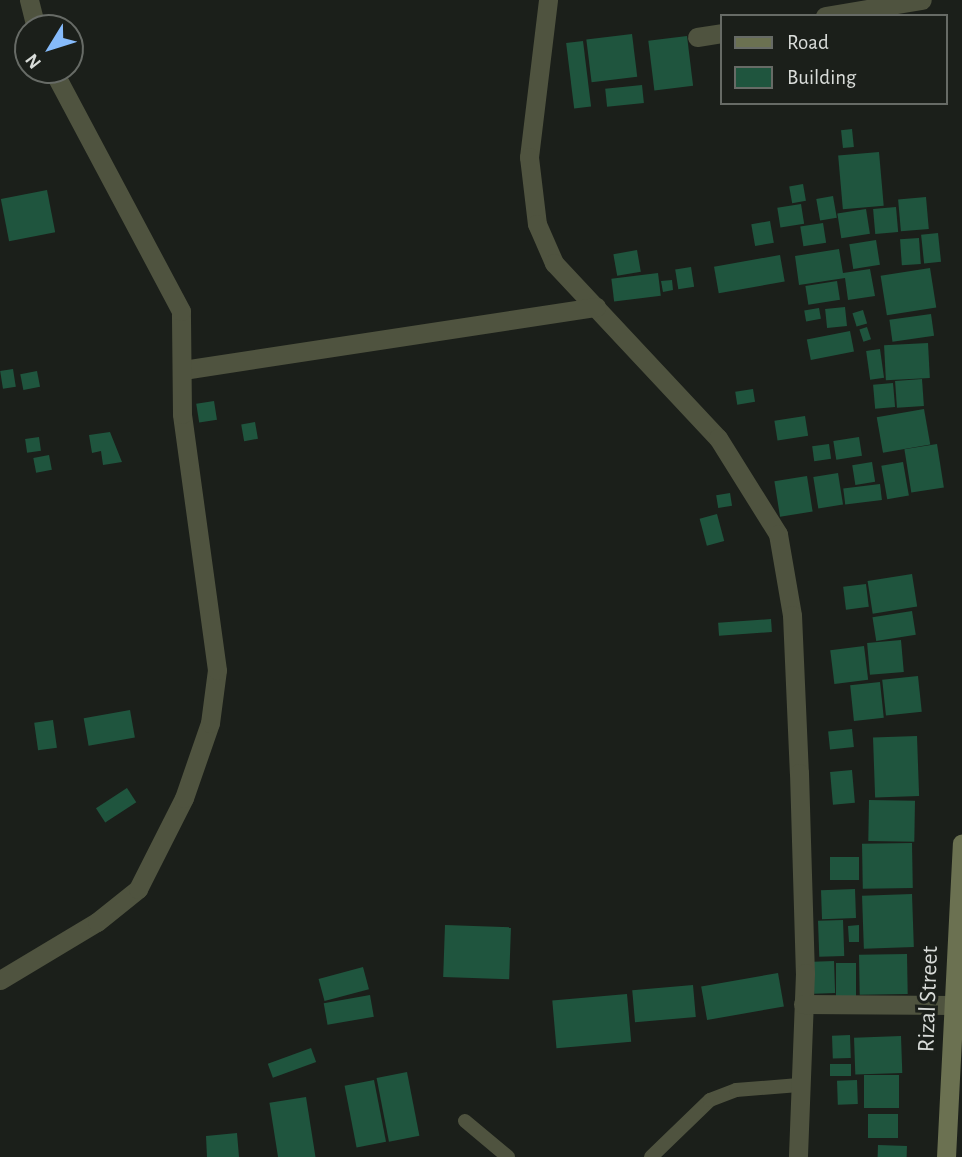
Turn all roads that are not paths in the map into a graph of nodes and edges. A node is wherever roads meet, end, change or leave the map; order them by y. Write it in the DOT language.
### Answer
graph roads {
  1 [pos="548,0"];
  2 [pos="922,0"];
  3 [pos="837,14"];
  4 [pos="720,33"];
  5 [pos="697,37"];
  6 [pos="60,84"];
  7 [pos="596,307"];
  8 [pos="183,370"];
  9 [pos="962,843"];
  10 [pos="0,980"];
  11 [pos="803,1004"];
  12 [pos="953,1005"];
  13 [pos="799,1085"];
  14 [pos="465,1121"];
  15 [pos="508,1157"];
  16 [pos="651,1157"];
  17 [pos="798,1157"];
  18 [pos="946,1157"];
  1 -- 7 [label="street"];
  2 -- 3 [label="street"];
  4 -- 5 [label="street"];
  6 -- 8 [label="street"];
  7 -- 8 [label="street"];
  7 -- 11 [label="street"];
  8 -- 10 [label="street"];
  9 -- 12 [label="main road, Rizal Street"];
  11 -- 12 [label="street"];
  11 -- 13 [label="street"];
  12 -- 18 [label="main road, Rizal Street"];
  13 -- 16 [label="lane"];
  13 -- 17 [label="street"];
  14 -- 15 [label="lane"];
}
